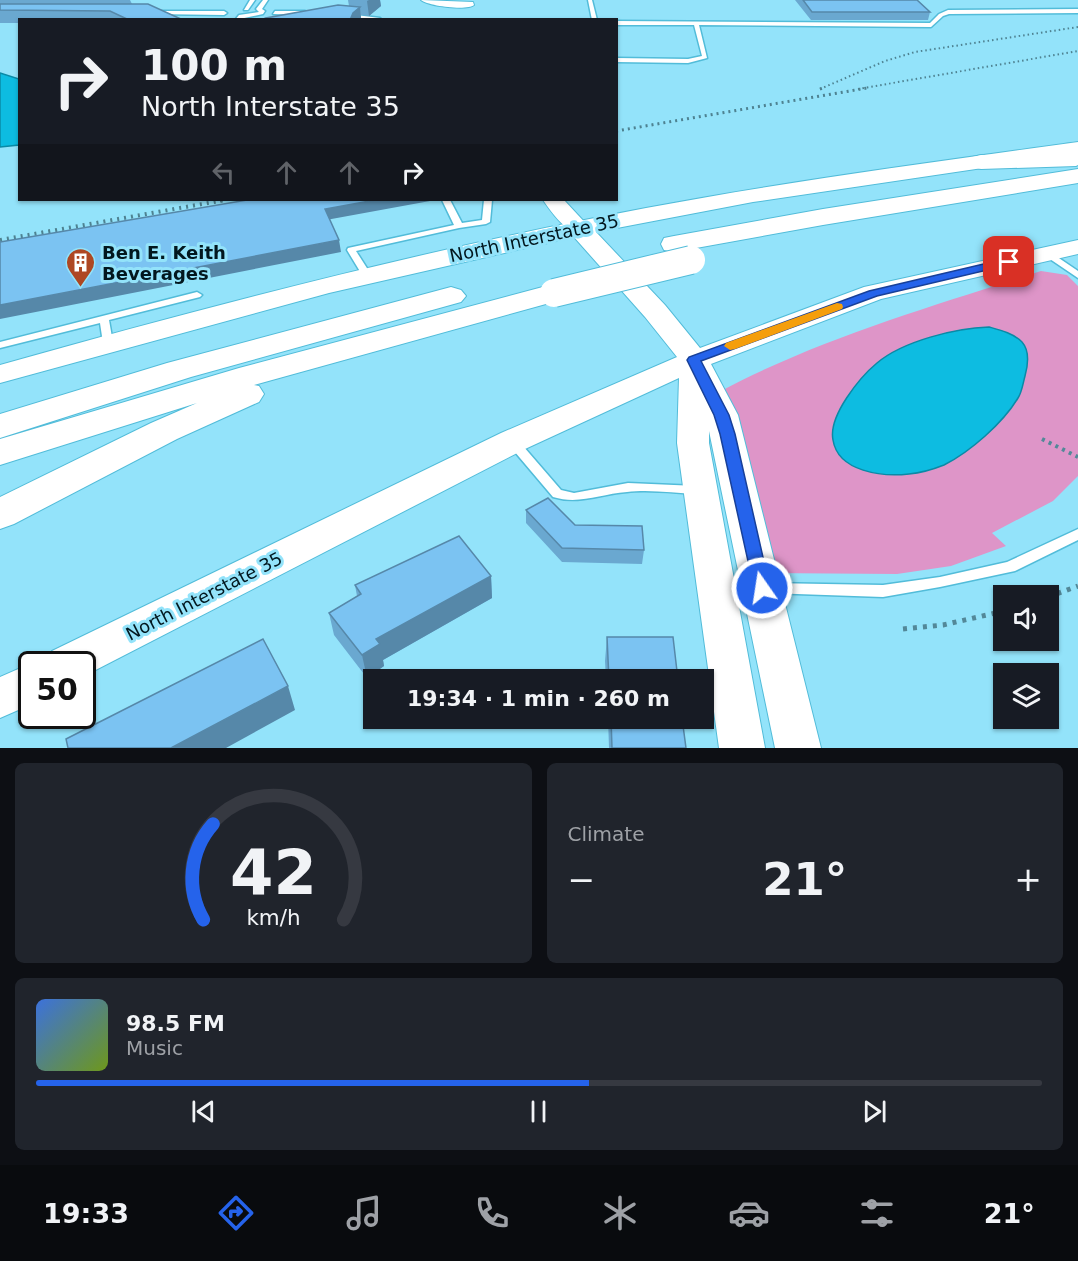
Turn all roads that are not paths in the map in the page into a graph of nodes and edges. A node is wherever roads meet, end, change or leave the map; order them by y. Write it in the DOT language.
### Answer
graph roads {
  1 [pos="253,0"];
  2 [pos="266,0"];
  3 [pos="427,0"];
  4 [pos="590,0"];
  5 [pos="474,3"];
  6 [pos="246,9"];
  7 [pos="259,9"];
  8 [pos="1078,11"];
  9 [pos="150,13"];
  10 [pos="224,13"];
  11 [pos="275,13"];
  12 [pos="301,13"];
  13 [pos="316,13"];
  14 [pos="928,14"];
  15 [pos="340,15"];
  16 [pos="454,15"];
  17 [pos="185,16"];
  18 [pos="251,17"];
  19 [pos="239,18"];
  20 [pos="296,18"];
  21 [pos="364,18"];
  22 [pos="594,18"];
  23 [pos="936,21"];
  24 [pos="618,23"];
  25 [pos="696,24"];
  26 [pos="618,60"];
  27 [pos="1078,148"];
  28 [pos="1078,159"];
  29 [pos="981,162"];
  30 [pos="1078,176"];
  31 [pos="1078,193"];
  32 [pos="446,201"];
  33 [pos="488,201"];
  34 [pos="554,201"];
  35 [pos="459,226"];
  36 [pos="579,228"];
  37 [pos="1078,247"];
  38 [pos="683,252"];
  39 [pos="1047,253"];
  40 [pos="1078,275"];
  41 [pos="367,276"];
  42 [pos="547,283"];
  43 [pos="197,295"];
  44 [pos="104,319"];
  45 [pos="108,343"];
  46 [pos="0,345"];
  47 [pos="314,357"];
  48 [pos="694,360"];
  49 [pos="0,374"];
  50 [pos="0,426"];
  51 [pos="513,441"];
  52 [pos="0,452"];
  53 [pos="700,490"];
  54 [pos="740,491"];
  55 [pos="0,514"];
  56 [pos="1078,534"];
  57 [pos="762,588"];
  58 [pos="93,651"];
  59 [pos="18,689"];
  60 [pos="0,698"];
  61 [pos="742,748"];
  62 [pos="798,748"];
  1 -- 6 [label="lane"];
  2 -- 7 [label="lane"];
  3 -- 5 [label="street"];
  4 -- 22 [label="lane"];
  5 -- 16 [label="street"];
  6 -- 7 [label="lane"];
  6 -- 19 [label="lane"];
  7 -- 18 [label="lane"];
  8 -- 23 [label="lane"];
  9 -- 17 [label="lane"];
  10 -- 17 [label="lane"];
  11 -- 12 [label="lane"];
  12 -- 13 [label="lane"];
  12 -- 20 [label="lane"];
  14 -- 23 [label="lane"];
  15 -- 21 [label="lane"];
  18 -- 19 [label="lane"];
  23 -- 25 [label="lane"];
  24 -- 25 [label="lane"];
  25 -- 26 [label="lane"];
  27 -- 29 [label="main road, North Interstate 35"];
  28 -- 29 [label="highway"];
  29 -- 36 [label="main road, North Interstate 35"];
  30 -- 38 [label="highway"];
  31 -- 38 [label="highway"];
  32 -- 35 [label="lane"];
  33 -- 35 [label="lane"];
  34 -- 36 [label="street"];
  35 -- 41 [label="lane"];
  36 -- 41 [label="main road, North Interstate 35"];
  36 -- 48 [label="main road"];
  37 -- 39 [label="main road, North Interstate 35"];
  38 -- 42 [label="highway, bridge"];
  39 -- 40 [label="lane"];
  39 -- 48 [label="main road, North Interstate 35"];
  41 -- 45 [label="main road, North Interstate 35"];
  42 -- 47 [label="highway"];
  42 -- 50 [label="highway"];
  43 -- 44 [label="lane"];
  44 -- 45 [label="lane"];
  44 -- 46 [label="lane"];
  45 -- 49 [label="main road, North Interstate 35"];
  47 -- 52 [label="highway"];
  47 -- 55 [label="highway"];
  48 -- 51 [label="main road, North Interstate 35"];
  48 -- 53 [label="main road"];
  48 -- 54 [label="main road"];
  51 -- 53 [label="lane"];
  51 -- 58 [label="main road, North Interstate 35"];
  53 -- 54 [label="main road"];
  53 -- 61 [label="main road"];
  54 -- 57 [label="main road"];
  56 -- 57 [label="lane"];
  57 -- 62 [label="main road"];
  59 -- 60 [label="main road"];
}
